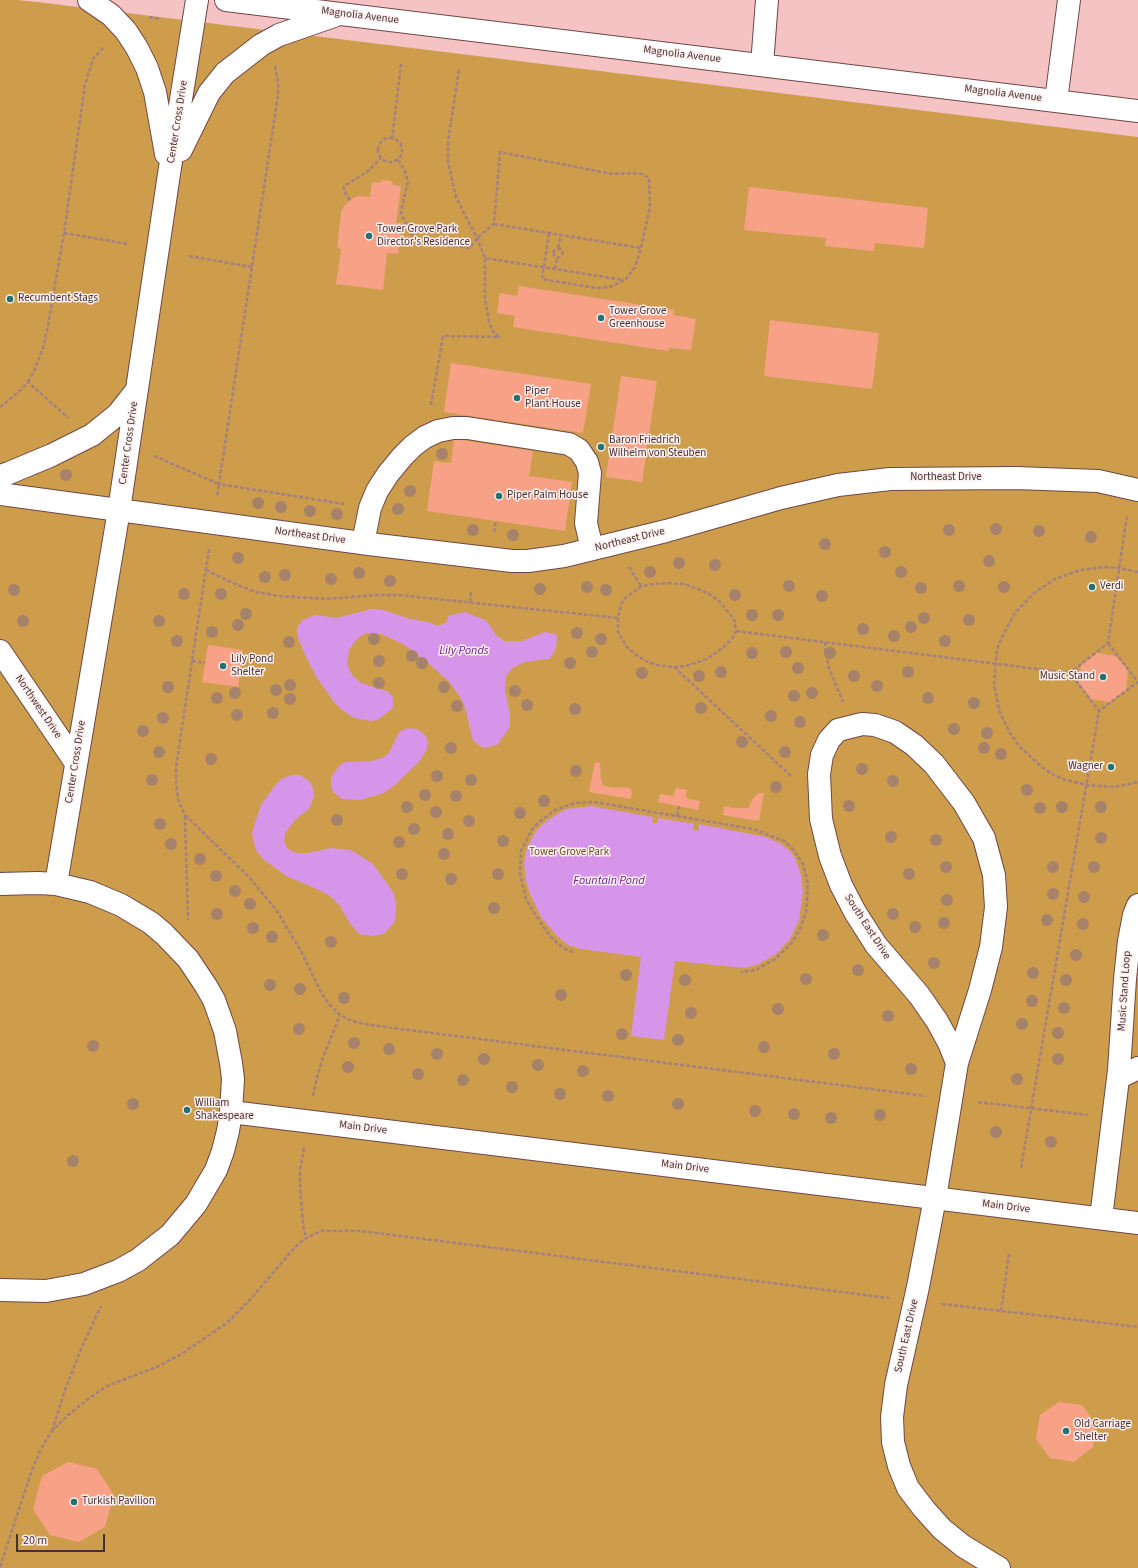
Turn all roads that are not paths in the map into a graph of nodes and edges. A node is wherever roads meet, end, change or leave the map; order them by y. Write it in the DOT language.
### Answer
graph roads {
  1 [pos="89,0"];
  2 [pos="198,0"];
  3 [pos="226,0"];
  4 [pos="767,0"];
  5 [pos="1070,0"];
  6 [pos="342,14"];
  7 [pos="762,65"];
  8 [pos="1056,101"];
  9 [pos="1138,110"];
  10 [pos="169,174"];
  11 [pos="137,390"];
  12 [pos="0,476"];
  13 [pos="1138,490"];
  14 [pos="0,494"];
  15 [pos="119,510"];
  16 [pos="363,543"];
  17 [pos="592,549"];
  18 [pos="0,651"];
  19 [pos="76,763"];
  20 [pos="0,884"];
  21 [pos="56,884"];
  22 [pos="1138,906"];
  23 [pos="957,1063"];
  24 [pos="1138,1068"];
  25 [pos="1118,1078"];
  26 [pos="232,1112"];
  27 [pos="935,1198"];
  28 [pos="1100,1218"];
  29 [pos="1138,1222"];
  30 [pos="0,1290"];
  31 [pos="999,1568"];
  1 -- 10 [label="street"];
  2 -- 10 [label="street, Center Cross Drive"];
  3 -- 6 [label="street, Magnolia Avenue"];
  4 -- 7 [label="street"];
  5 -- 8 [label="street"];
  6 -- 7 [label="street, Magnolia Avenue"];
  6 -- 10 [label="street"];
  7 -- 8 [label="street, Magnolia Avenue"];
  8 -- 9 [label="street, Magnolia Avenue"];
  10 -- 11 [label="street, Center Cross Drive"];
  11 -- 12 [label="street"];
  11 -- 15 [label="street, Center Cross Drive"];
  13 -- 17 [label="street, Northeast Drive"];
  14 -- 15 [label="street"];
  15 -- 16 [label="street, Northeast Drive"];
  15 -- 19 [label="street, Center Cross Drive"];
  16 -- 17 [label="street, Northeast Drive"];
  16 -- 17 [label="street"];
  18 -- 19 [label="street, Northwest Drive"];
  19 -- 21 [label="street, Center Cross Drive"];
  20 -- 21 [label="street"];
  21 -- 26 [label="street"];
  22 -- 25 [label="street, Music Stand Loop"];
  23 -- 23 [label="street, South East Drive"];
  23 -- 27 [label="street, South East Drive"];
  24 -- 25 [label="street"];
  25 -- 28 [label="street, Music Stand Loop"];
  26 -- 27 [label="street, Main Drive"];
  26 -- 30 [label="street"];
  27 -- 28 [label="street, Main Drive"];
  27 -- 31 [label="street, South East Drive"];
  28 -- 29 [label="street, Main Drive"];
}
